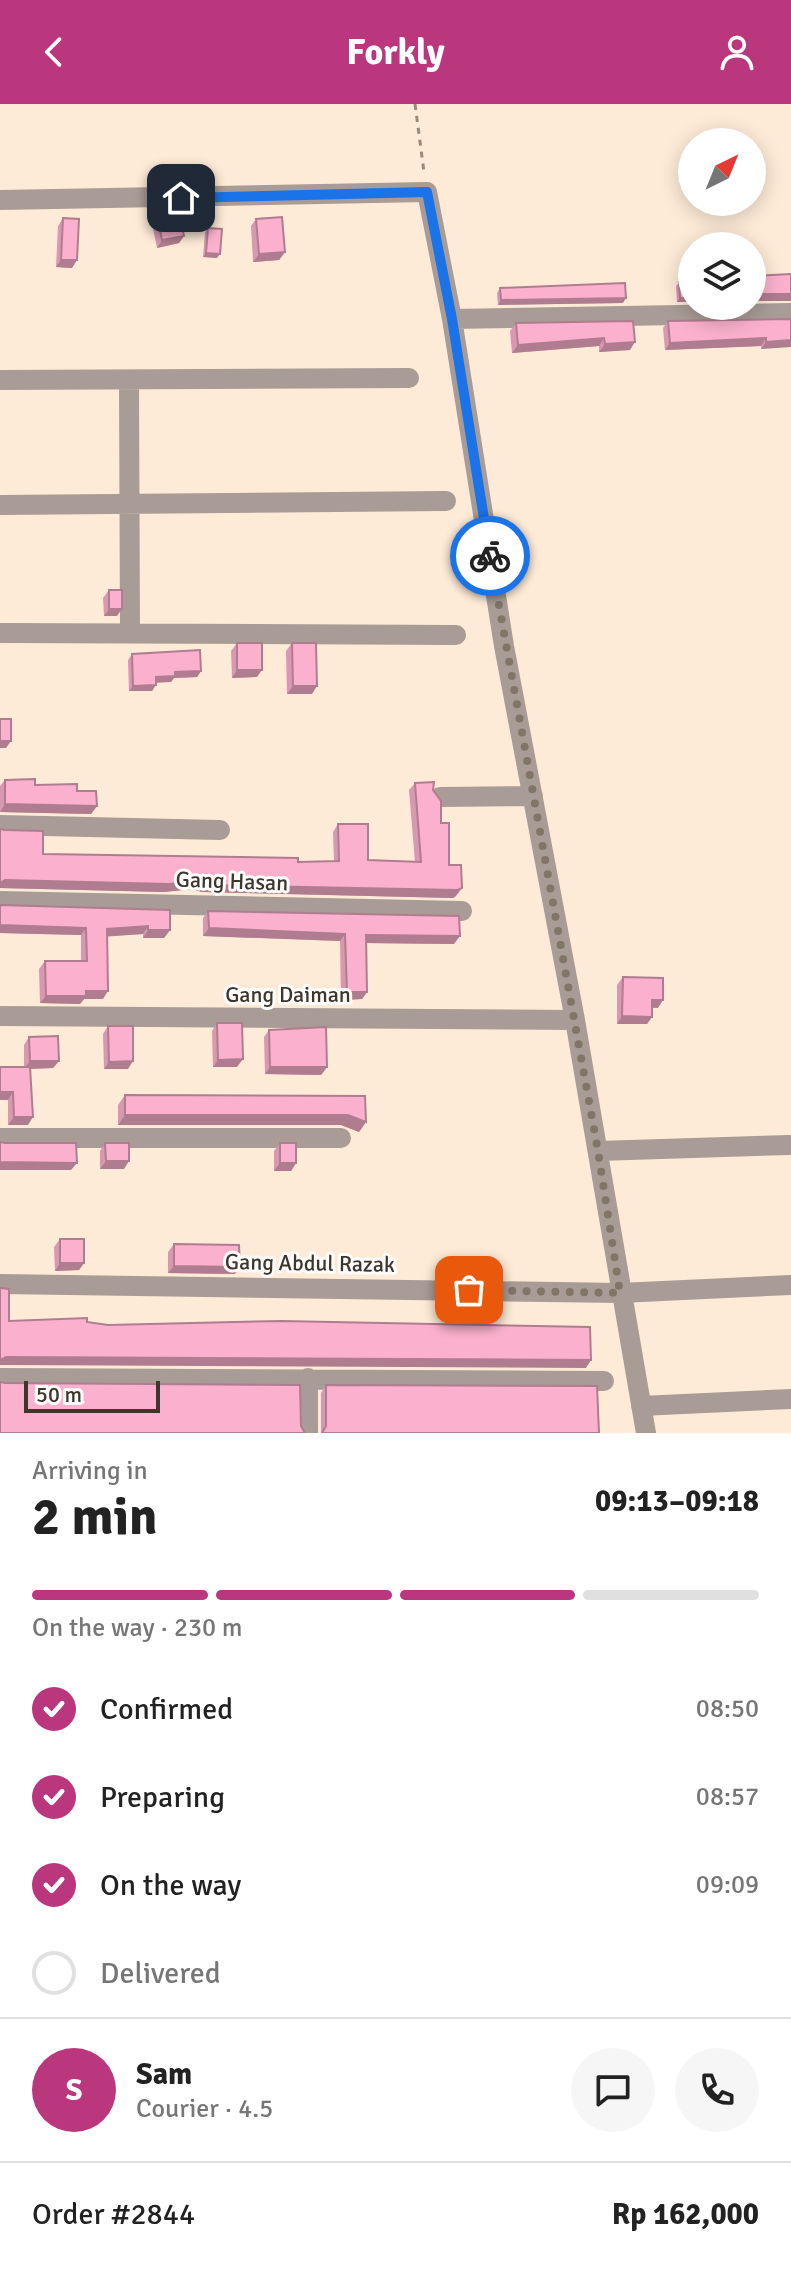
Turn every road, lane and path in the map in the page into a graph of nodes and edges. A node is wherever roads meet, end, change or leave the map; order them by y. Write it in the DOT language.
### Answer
graph roads {
  1 [pos="415,104"];
  2 [pos="427,192"];
  3 [pos="0,200"];
  4 [pos="791,313"];
  5 [pos="452,319"];
  6 [pos="409,378"];
  7 [pos="0,380"];
  8 [pos="129,380"];
  9 [pos="446,501"];
  10 [pos="0,505"];
  11 [pos="131,506"];
  12 [pos="0,633"];
  13 [pos="130,633"];
  14 [pos="456,635"];
  15 [pos="533,796"];
  16 [pos="440,797"];
  17 [pos="0,825"];
  18 [pos="220,830"];
  19 [pos="0,901"];
  20 [pos="462,911"];
  21 [pos="0,1016"];
  22 [pos="575,1020"];
  23 [pos="0,1138"];
  24 [pos="341,1138"];
  25 [pos="789,1145"];
  26 [pos="598,1151"];
  27 [pos="0,1284"];
  28 [pos="791,1285"];
  29 [pos="620,1293"];
  30 [pos="0,1378"];
  31 [pos="308,1378"];
  32 [pos="604,1381"];
  33 [pos="791,1399"];
  34 [pos="641,1406"];
  35 [pos="308,1433"];
  36 [pos="646,1433"];
  1 -- 2 [label="path"];
  2 -- 3 [label="street"];
  2 -- 5 [label="street"];
  4 -- 5 [label="street"];
  5 -- 15 [label="street"];
  6 -- 8 [label="street"];
  7 -- 8 [label="street"];
  8 -- 11 [label="street"];
  9 -- 11 [label="street"];
  10 -- 11 [label="street"];
  11 -- 13 [label="street"];
  12 -- 13 [label="street"];
  13 -- 14 [label="street"];
  15 -- 16 [label="street"];
  15 -- 22 [label="street"];
  17 -- 18 [label="street"];
  19 -- 20 [label="street, Gang Hasan"];
  21 -- 22 [label="street, Gang Daiman"];
  22 -- 26 [label="street"];
  23 -- 24 [label="street"];
  25 -- 26 [label="street"];
  26 -- 29 [label="street"];
  27 -- 29 [label="street, Gang Abdul Razak"];
  28 -- 29 [label="street, Gang Abdul Razak"];
  29 -- 34 [label="street"];
  30 -- 31 [label="street"];
  31 -- 32 [label="street"];
  31 -- 35 [label="street"];
  33 -- 34 [label="street"];
  34 -- 36 [label="street"];
}
